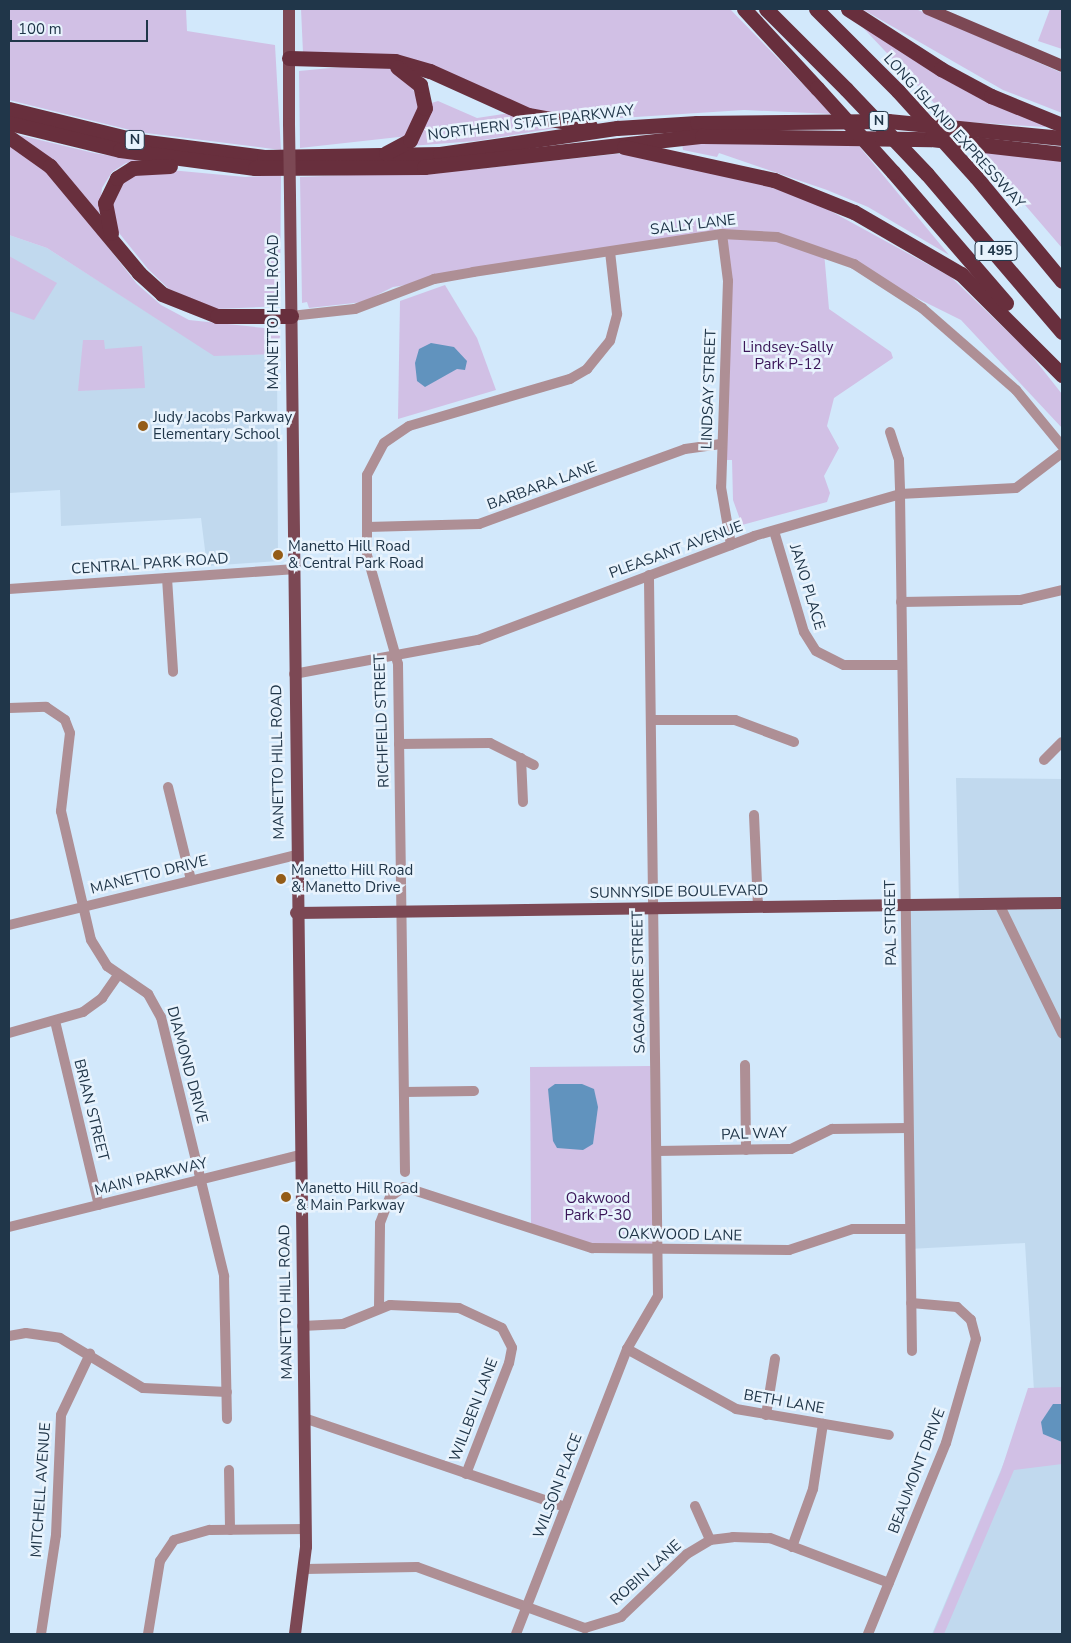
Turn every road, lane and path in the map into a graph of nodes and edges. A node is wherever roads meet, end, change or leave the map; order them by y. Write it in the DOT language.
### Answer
graph roads {
  1 [pos="289,9"];
  2 [pos="744,9"];
  3 [pos="766,9"];
  4 [pos="816,9"];
  5 [pos="848,9"];
  6 [pos="928,9"];
  7 [pos="289,60"];
  8 [pos="1062,66"];
  9 [pos="9,109"];
  10 [pos="9,123"];
  11 [pos="1062,125"];
  12 [pos="616,128"];
  13 [pos="9,137"];
  14 [pos="1062,138"];
  15 [pos="610,145"];
  16 [pos="1062,154"];
  17 [pos="379,155"];
  18 [pos="194,163"];
  19 [pos="722,234"];
  20 [pos="114,241"];
  21 [pos="610,252"];
  22 [pos="1062,281"];
  23 [pos="291,316"];
  24 [pos="1062,332"];
  25 [pos="1062,374"];
  26 [pos="890,432"];
  27 [pos="722,444"];
  28 [pos="1062,446"];
  29 [pos="1062,453"];
  30 [pos="900,494"];
  31 [pos="367,527"];
  32 [pos="774,531"];
  33 [pos="731,545"];
  34 [pos="292,569"];
  35 [pos="649,575"];
  36 [pos="167,578"];
  37 [pos="9,589"];
  38 [pos="1062,590"];
  39 [pos="901,602"];
  40 [pos="396,654"];
  41 [pos="902,665"];
  42 [pos="173,672"];
  43 [pos="294,674"];
  44 [pos="9,708"];
  45 [pos="651,720"];
  46 [pos="794,742"];
  47 [pos="1062,742"];
  48 [pos="399,744"];
  49 [pos="521,758"];
  50 [pos="1044,760"];
  51 [pos="534,765"];
  52 [pos="168,787"];
  53 [pos="523,802"];
  54 [pos="754,815"];
  55 [pos="296,855"];
  56 [pos="191,880"];
  57 [pos="1062,903"];
  58 [pos="999,904"];
  59 [pos="906,905"];
  60 [pos="84,906"];
  61 [pos="758,907"];
  62 [pos="654,909"];
  63 [pos="401,912"];
  64 [pos="296,913"];
  65 [pos="9,924"];
  66 [pos="119,974"];
  67 [pos="55,1021"];
  68 [pos="9,1033"];
  69 [pos="1062,1033"];
  70 [pos="745,1065"];
  71 [pos="474,1091"];
  72 [pos="404,1092"];
  73 [pos="908,1128"];
  74 [pos="746,1150"];
  75 [pos="656,1152"];
  76 [pos="300,1155"];
  77 [pos="405,1172"];
  78 [pos="202,1180"];
  79 [pos="100,1205"];
  80 [pos="9,1228"];
  81 [pos="910,1228"];
  82 [pos="658,1251"];
  83 [pos="911,1304"];
  84 [pos="379,1308"];
  85 [pos="302,1326"];
  86 [pos="9,1336"];
  87 [pos="628,1349"];
  88 [pos="912,1351"];
  89 [pos="90,1354"];
  90 [pos="775,1359"];
  91 [pos="227,1392"];
  92 [pos="766,1415"];
  93 [pos="304,1418"];
  94 [pos="228,1419"];
  95 [pos="823,1424"];
  96 [pos="889,1435"];
  97 [pos="229,1470"];
  98 [pos="466,1474"];
  99 [pos="695,1506"];
  100 [pos="565,1507"];
  101 [pos="306,1529"];
  102 [pos="230,1530"];
  103 [pos="710,1540"];
  104 [pos="792,1547"];
  105 [pos="305,1568"];
  106 [pos="889,1583"];
  107 [pos="526,1608"];
  108 [pos="601,1630"];
  109 [pos="41,1634"];
  110 [pos="148,1634"];
  111 [pos="295,1634"];
  112 [pos="516,1634"];
  113 [pos="868,1634"];
  1 -- 7 [label="main road, MANETTO HILL ROAD"];
  2 -- 25 [label="highway, bridge"];
  3 -- 24 [label="highway, I 495, bridge"];
  4 -- 22 [label="highway, LONG ISLAND EXPRESSWAY / I 495, bridge"];
  5 -- 11 [label="highway"];
  6 -- 8 [label="main road"];
  7 -- 12 [label="highway"];
  7 -- 17 [label="highway"];
  7 -- 23 [label="main road, MANETTO HILL ROAD, bridge"];
  9 -- 17 [label="highway, NORTHERN STATE PARKWAY / N"];
  10 -- 18 [label="highway, NORTHERN STATE PARKWAY / N"];
  12 -- 14 [label="highway, NORTHERN STATE PARKWAY / N"];
  12 -- 17 [label="highway, NORTHERN STATE PARKWAY / N"];
  13 -- 20 [label="highway"];
  15 -- 16 [label="highway, NORTHERN STATE PARKWAY / N"];
  15 -- 18 [label="highway, NORTHERN STATE PARKWAY / N"];
  15 -- 25 [label="highway"];
  18 -- 20 [label="highway"];
  19 -- 21 [label="street, SALLY LANE"];
  19 -- 27 [label="street, LINDSAY STREET"];
  19 -- 28 [label="street, SALLY LANE"];
  20 -- 23 [label="highway"];
  21 -- 23 [label="street, SALLY LANE"];
  21 -- 31 [label="street, RICHFIELD STREET"];
  23 -- 34 [label="main road, MANETTO HILL ROAD"];
  26 -- 30 [label="street, PAL STREET"];
  27 -- 31 [label="street, BARBARA LANE"];
  27 -- 33 [label="street, LINDSAY STREET"];
  29 -- 30 [label="street, PLEASANT AVENUE"];
  30 -- 32 [label="street, PLEASANT AVENUE"];
  30 -- 39 [label="street, PAL STREET"];
  31 -- 40 [label="street, RICHFIELD STREET"];
  32 -- 33 [label="street, PLEASANT AVENUE"];
  32 -- 41 [label="street, JANO PLACE"];
  33 -- 35 [label="street, PLEASANT AVENUE"];
  34 -- 36 [label="street, CENTRAL PARK ROAD"];
  34 -- 43 [label="main road, MANETTO HILL ROAD"];
  35 -- 40 [label="street, PLEASANT AVENUE"];
  35 -- 45 [label="street, SAGAMORE STREET"];
  36 -- 37 [label="street, CENTRAL PARK ROAD"];
  36 -- 42 [label="street"];
  38 -- 39 [label="street"];
  39 -- 41 [label="street, PAL STREET"];
  40 -- 43 [label="street, PLEASANT AVENUE"];
  40 -- 48 [label="street, RICHFIELD STREET"];
  41 -- 59 [label="street, PAL STREET"];
  43 -- 55 [label="main road, MANETTO HILL ROAD"];
  44 -- 60 [label="street, DIAMOND DRIVE"];
  45 -- 46 [label="street"];
  45 -- 62 [label="street, SAGAMORE STREET"];
  47 -- 50 [label="street"];
  48 -- 49 [label="street"];
  48 -- 63 [label="street, RICHFIELD STREET"];
  49 -- 51 [label="street"];
  49 -- 53 [label="street"];
  52 -- 56 [label="street"];
  54 -- 61 [label="street"];
  55 -- 56 [label="street, MANETTO DRIVE"];
  55 -- 64 [label="main road, MANETTO HILL ROAD"];
  56 -- 60 [label="street, MANETTO DRIVE"];
  57 -- 58 [label="main road, SUNNYSIDE BOULEVARD"];
  58 -- 59 [label="main road, SUNNYSIDE BOULEVARD"];
  58 -- 69 [label="street"];
  59 -- 61 [label="main road, SUNNYSIDE BOULEVARD"];
  59 -- 73 [label="street, PAL STREET"];
  60 -- 65 [label="street, MANETTO DRIVE"];
  60 -- 66 [label="street, DIAMOND DRIVE"];
  61 -- 62 [label="main road, SUNNYSIDE BOULEVARD"];
  62 -- 63 [label="main road, SUNNYSIDE BOULEVARD"];
  62 -- 75 [label="street, SAGAMORE STREET"];
  63 -- 64 [label="main road, SUNNYSIDE BOULEVARD"];
  63 -- 72 [label="street, RICHFIELD STREET"];
  64 -- 76 [label="main road, MANETTO HILL ROAD"];
  66 -- 67 [label="street"];
  66 -- 78 [label="street, DIAMOND DRIVE"];
  67 -- 68 [label="street"];
  67 -- 79 [label="street, BRIAN STREET"];
  70 -- 74 [label="street"];
  71 -- 72 [label="street"];
  72 -- 77 [label="street, RICHFIELD STREET"];
  73 -- 74 [label="street, PAL WAY"];
  73 -- 81 [label="street, PAL STREET"];
  74 -- 75 [label="street, PAL WAY"];
  75 -- 82 [label="street, SAGAMORE STREET"];
  76 -- 78 [label="street, MAIN PARKWAY"];
  76 -- 85 [label="main road, MANETTO HILL ROAD"];
  78 -- 79 [label="street, MAIN PARKWAY"];
  78 -- 91 [label="street, DIAMOND DRIVE"];
  79 -- 80 [label="street, MAIN PARKWAY"];
  81 -- 82 [label="street, OAKWOOD LANE"];
  81 -- 83 [label="street, PAL STREET"];
  82 -- 84 [label="street, OAKWOOD LANE"];
  82 -- 87 [label="street, SAGAMORE STREET"];
  83 -- 88 [label="street, PAL STREET"];
  83 -- 106 [label="street, BEAUMONT DRIVE"];
  84 -- 85 [label="street, WILLBEN LANE"];
  84 -- 98 [label="street, WILLBEN LANE"];
  85 -- 93 [label="main road, MANETTO HILL ROAD"];
  86 -- 89 [label="street"];
  87 -- 92 [label="street, BETH LANE"];
  87 -- 100 [label="street, WILSON PLACE"];
  89 -- 91 [label="street"];
  89 -- 109 [label="street, MITCHELL AVENUE"];
  90 -- 92 [label="street"];
  91 -- 94 [label="street, DIAMOND DRIVE"];
  92 -- 95 [label="street, BETH LANE"];
  93 -- 98 [label="street"];
  93 -- 101 [label="main road, MANETTO HILL ROAD"];
  95 -- 96 [label="street, BETH LANE"];
  95 -- 104 [label="street"];
  97 -- 102 [label="street"];
  98 -- 100 [label="street"];
  99 -- 103 [label="street"];
  100 -- 107 [label="street, WILSON PLACE"];
  101 -- 102 [label="street"];
  101 -- 105 [label="main road, MANETTO HILL ROAD"];
  102 -- 110 [label="street"];
  103 -- 104 [label="street, ROBIN LANE"];
  103 -- 108 [label="street, ROBIN LANE"];
  104 -- 106 [label="street, ROBIN LANE"];
  105 -- 107 [label="street, ROBIN LANE"];
  105 -- 111 [label="main road, MANETTO HILL ROAD"];
  106 -- 113 [label="street, BEAUMONT DRIVE"];
  107 -- 108 [label="street, ROBIN LANE"];
  107 -- 112 [label="street, WILSON PLACE"];
}
